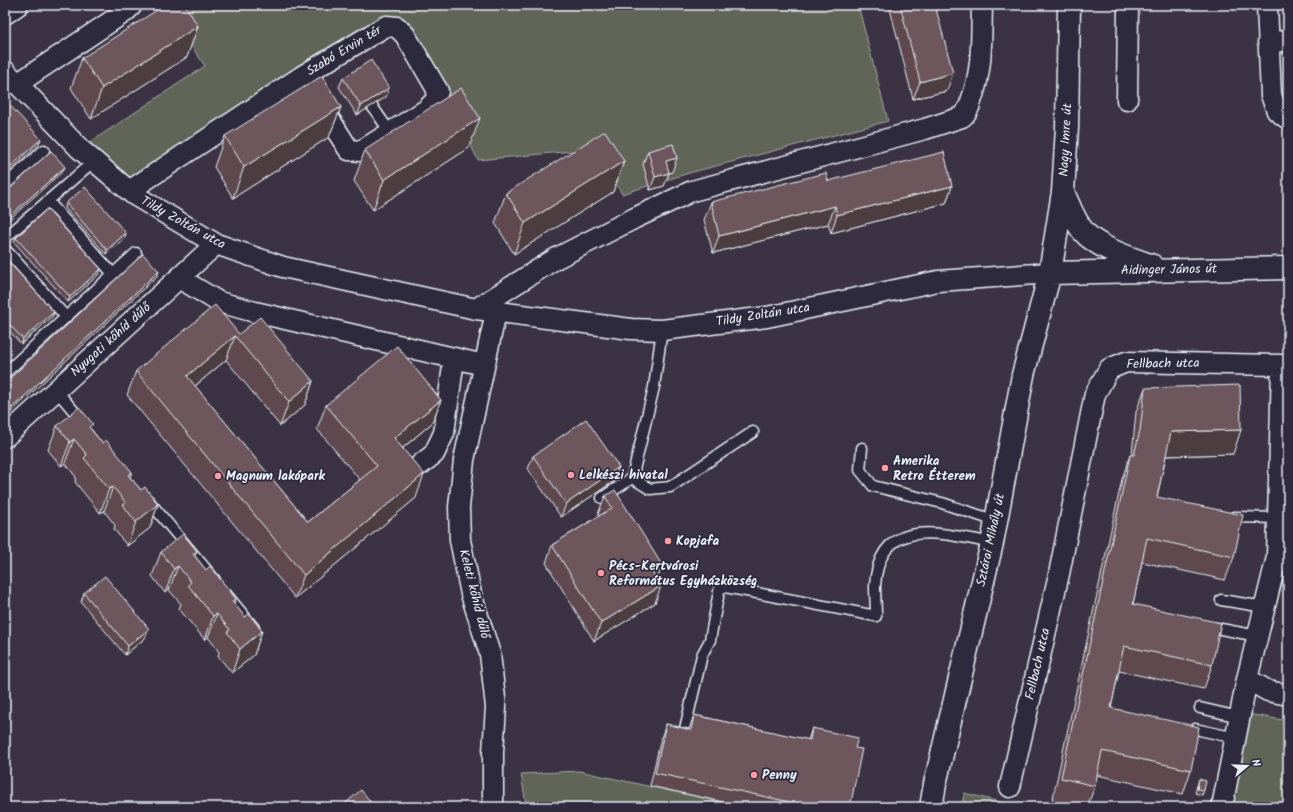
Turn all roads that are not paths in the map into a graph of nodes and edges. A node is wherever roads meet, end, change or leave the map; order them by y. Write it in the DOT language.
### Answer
graph roads {
  1 [pos="18,5"];
  2 [pos="132,5"];
  3 [pos="982,5"];
  4 [pos="1069,5"];
  5 [pos="1128,5"];
  6 [pos="1267,5"];
  7 [pos="5,14"];
  8 [pos="1288,41"];
  9 [pos="1268,42"];
  10 [pos="302,76"];
  11 [pos="11,78"];
  12 [pos="1126,100"];
  13 [pos="372,106"];
  14 [pos="1288,119"];
  15 [pos="390,132"];
  16 [pos="44,150"];
  17 [pos="94,160"];
  18 [pos="5,185"];
  19 [pos="130,191"];
  20 [pos="1063,192"];
  21 [pos="48,201"];
  22 [pos="5,238"];
  23 [pos="216,244"];
  24 [pos="5,249"];
  25 [pos="136,253"];
  26 [pos="1288,268"];
  27 [pos="1165,271"];
  28 [pos="113,274"];
  29 [pos="1050,274"];
  30 [pos="179,278"];
  31 [pos="476,309"];
  32 [pos="496,312"];
  33 [pos="66,317"];
  34 [pos="662,330"];
  35 [pos="454,358"];
  36 [pos="484,365"];
  37 [pos="5,373"];
  38 [pos="56,390"];
  39 [pos="1284,408"];
  40 [pos="87,427"];
  41 [pos="752,432"];
  42 [pos="5,437"];
  43 [pos="862,448"];
  44 [pos="1284,456"];
  45 [pos="420,465"];
  46 [pos="632,478"];
  47 [pos="143,494"];
  48 [pos="1283,496"];
  49 [pos="602,498"];
  50 [pos="1234,517"];
  51 [pos="1278,518"];
  52 [pos="996,521"];
  53 [pos="992,543"];
  54 [pos="1283,557"];
  55 [pos="1221,600"];
  56 [pos="1265,607"];
  57 [pos="1216,628"];
  58 [pos="261,635"];
  59 [pos="1258,636"];
  60 [pos="1247,679"];
  61 [pos="1288,695"];
  62 [pos="1200,708"];
  63 [pos="1240,717"];
  64 [pos="1195,729"];
  65 [pos="684,733"];
  66 [pos="1236,738"];
  67 [pos="936,784"];
  68 [pos="1010,787"];
  69 [pos="494,807"];
  70 [pos="931,807"];
  71 [pos="942,807"];
  72 [pos="1222,807"];
  1 -- 7 [label="street"];
  2 -- 11 [label="street"];
  3 -- 31 [label="street"];
  4 -- 20 [label="street, Nagy Imre út"];
  5 -- 12 [label="street"];
  6 -- 9 [label="street"];
  8 -- 9 [label="street"];
  9 -- 14 [label="street"];
  10 -- 15 [label="street, Szabó Ervin tér"];
  10 -- 15 [label="street, Szabó Ervin tér"];
  10 -- 19 [label="street, Szabó Ervin tér"];
  11 -- 17 [label="street, Tildy Zoltán utca"];
  13 -- 15 [label="lane"];
  16 -- 18 [label="lane"];
  17 -- 19 [label="street, Tildy Zoltán utca"];
  17 -- 21 [label="lane"];
  19 -- 23 [label="street, Tildy Zoltán utca"];
  20 -- 27 [label="street"];
  20 -- 29 [label="street, Nagy Imre út"];
  21 -- 22 [label="lane"];
  21 -- 28 [label="lane"];
  23 -- 30 [label="street, Nyugati kőhíd dűlő"];
  23 -- 31 [label="street, Tildy Zoltán utca"];
  24 -- 33 [label="lane"];
  25 -- 28 [label="lane"];
  26 -- 27 [label="street, Aidinger János út"];
  27 -- 29 [label="street, Aidinger János út"];
  28 -- 33 [label="lane"];
  29 -- 34 [label="street, Tildy Zoltán utca"];
  29 -- 52 [label="street, Sztárai Mihály út"];
  30 -- 35 [label="street"];
  30 -- 38 [label="street, Nyugati kőhíd dűlő"];
  31 -- 32 [label="street, Tildy Zoltán utca"];
  32 -- 34 [label="street, Tildy Zoltán utca"];
  32 -- 36 [label="street, Keleti kőhíd dűlő"];
  33 -- 37 [label="lane"];
  34 -- 46 [label="lane"];
  35 -- 36 [label="street"];
  35 -- 45 [label="street"];
  36 -- 69 [label="street, Keleti kőhíd dűlő"];
  38 -- 40 [label="lane"];
  38 -- 42 [label="street, Nyugati kőhíd dűlő"];
  39 -- 44 [label="street, Fellbach utca"];
  39 -- 68 [label="street, Fellbach utca"];
  41 -- 46 [label="lane"];
  43 -- 52 [label="lane"];
  44 -- 48 [label="street, Fellbach utca"];
  46 -- 49 [label="lane"];
  47 -- 58 [label="lane"];
  48 -- 51 [label="street, Fellbach utca"];
  50 -- 51 [label="lane"];
  51 -- 54 [label="street, Fellbach utca"];
  52 -- 53 [label="street, Sztárai Mihály út"];
  53 -- 65 [label="lane"];
  53 -- 67 [label="street, Sztárai Mihály út"];
  54 -- 56 [label="street, Fellbach utca"];
  55 -- 56 [label="lane"];
  56 -- 59 [label="street, Fellbach utca"];
  57 -- 59 [label="lane"];
  59 -- 60 [label="street, Fellbach utca"];
  60 -- 61 [label="street"];
  60 -- 63 [label="street, Fellbach utca"];
  62 -- 63 [label="lane"];
  63 -- 66 [label="street, Fellbach utca"];
  64 -- 66 [label="lane"];
  66 -- 72 [label="street, Fellbach utca"];
  67 -- 70 [label="street, Sztárai Mihály út"];
  67 -- 71 [label="street"];
}
